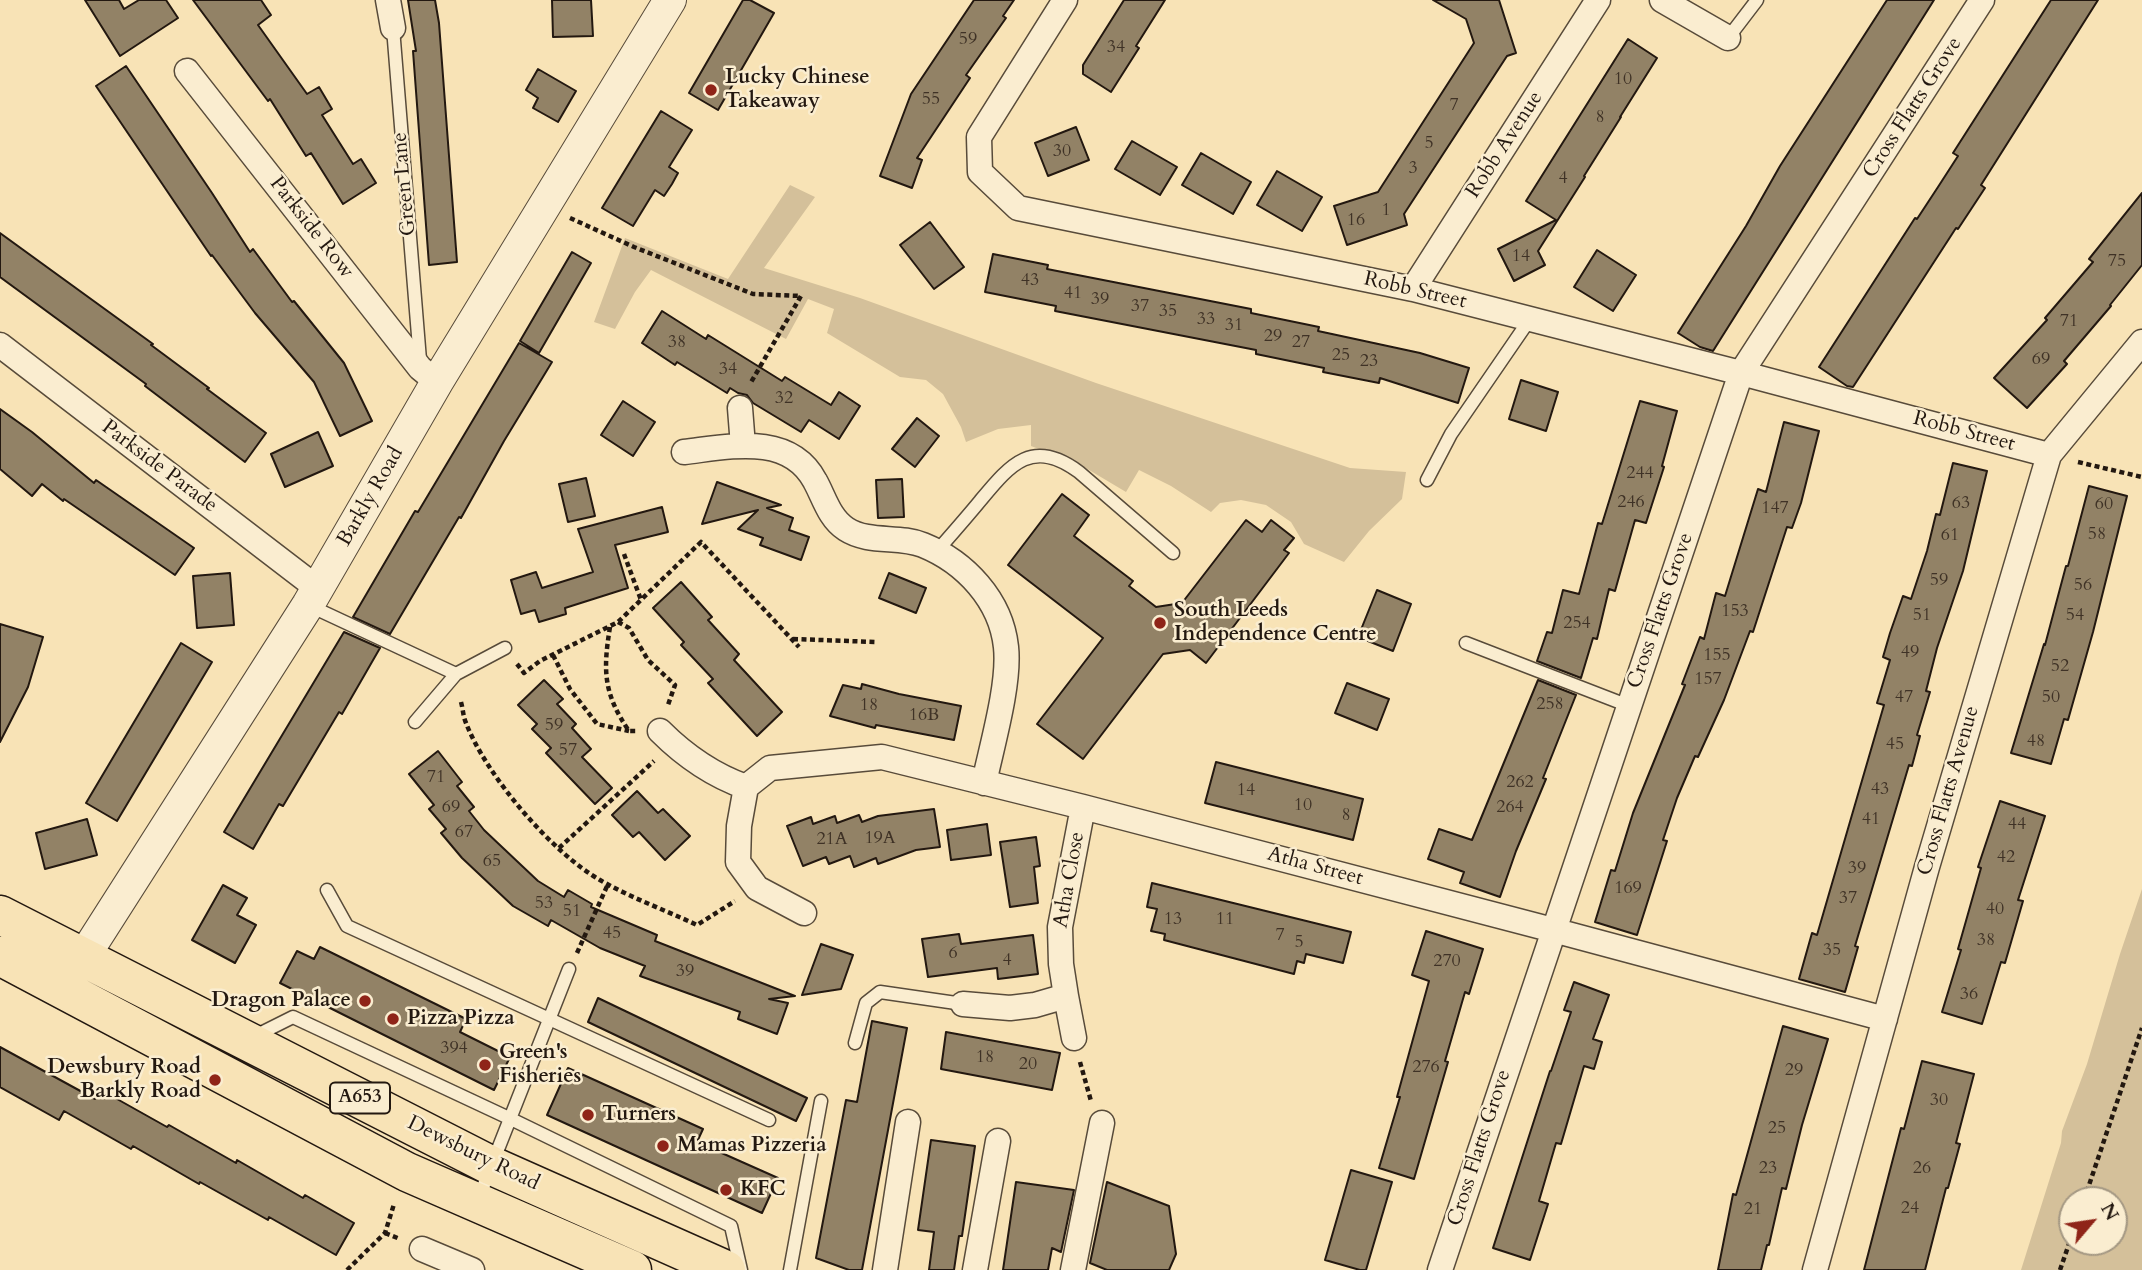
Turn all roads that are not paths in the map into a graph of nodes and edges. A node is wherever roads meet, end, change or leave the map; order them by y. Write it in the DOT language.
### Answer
graph roads {
  1 [pos="388,0"];
  2 [pos="670,0"];
  3 [pos="1065,0"];
  4 [pos="1598,0"];
  5 [pos="1662,0"];
  6 [pos="1757,0"];
  7 [pos="1982,0"];
  8 [pos="393,28"];
  9 [pos="1728,38"];
  10 [pos="187,71"];
  11 [pos="1413,289"];
  12 [pos="1530,319"];
  13 [pos="2142,342"];
  14 [pos="0,345"];
  15 [pos="1741,373"];
  16 [pos="428,375"];
  17 [pos="740,408"];
  18 [pos="743,446"];
  19 [pos="684,452"];
  20 [pos="2049,454"];
  21 [pos="1427,480"];
  22 [pos="937,551"];
  23 [pos="1173,553"];
  24 [pos="312,597"];
  25 [pos="1466,643"];
  26 [pos="505,648"];
  27 [pos="456,674"];
  28 [pos="1629,706"];
  29 [pos="415,722"];
  30 [pos="666,738"];
  31 [pos="984,783"];
  32 [pos="746,787"];
  33 [pos="1083,807"];
  34 [pos="327,890"];
  35 [pos="804,913"];
  36 [pos="0,915"];
  37 [pos="1553,930"];
  38 [pos="0,956"];
  39 [pos="569,969"];
  40 [pos="74,973"];
  41 [pos="1066,996"];
  42 [pos="963,1004"];
  43 [pos="1885,1019"];
  44 [pos="550,1020"];
  45 [pos="1074,1038"];
  46 [pos="247,1040"];
  47 [pos="855,1043"];
  48 [pos="821,1101"];
  49 [pos="511,1119"];
  50 [pos="769,1120"];
  51 [pos="908,1122"];
  52 [pos="1102,1124"];
  53 [pos="998,1141"];
  54 [pos="492,1166"];
  55 [pos="477,1203"];
  56 [pos="422,1249"];
  57 [pos="472,1270"];
  58 [pos="632,1270"];
  59 [pos="726,1270"];
  60 [pos="741,1270"];
  61 [pos="790,1270"];
  62 [pos="885,1270"];
  63 [pos="975,1270"];
  64 [pos="1073,1270"];
  65 [pos="1440,1270"];
  66 [pos="1815,1270"];
  1 -- 8 [label="street, Green Lane"];
  2 -- 16 [label="street, Barkly Road"];
  3 -- 11 [label="street, Robb Street"];
  4 -- 11 [label="street, Robb Avenue"];
  5 -- 9 [label="street"];
  6 -- 9 [label="lane"];
  7 -- 15 [label="street, Cross Flatts Grove"];
  8 -- 16 [label="lane, Green Lane"];
  10 -- 16 [label="street, Parkside Row"];
  11 -- 12 [label="street, Robb Street"];
  12 -- 15 [label="street, Robb Street"];
  12 -- 21 [label="lane"];
  13 -- 20 [label="street, Cross Flatts Avenue"];
  14 -- 24 [label="street, Parkside Parade"];
  15 -- 20 [label="street, Robb Street"];
  15 -- 28 [label="street, Cross Flatts Grove"];
  16 -- 24 [label="street, Barkly Road"];
  17 -- 18 [label="street"];
  18 -- 19 [label="street"];
  18 -- 22 [label="street"];
  20 -- 43 [label="street, Cross Flatts Avenue"];
  22 -- 23 [label="lane"];
  22 -- 31 [label="street"];
  24 -- 27 [label="lane"];
  24 -- 40 [label="street, Barkly Road"];
  25 -- 28 [label="lane"];
  26 -- 27 [label="lane"];
  27 -- 29 [label="lane"];
  28 -- 37 [label="street, Cross Flatts Grove"];
  30 -- 32 [label="street"];
  31 -- 32 [label="street, Atha Street"];
  31 -- 33 [label="street, Atha Street"];
  32 -- 35 [label="street"];
  33 -- 37 [label="street, Atha Street"];
  33 -- 41 [label="street, Atha Close"];
  34 -- 44 [label="lane"];
  36 -- 40 [label="main road, Dewsbury Road / A653"];
  37 -- 43 [label="street, Atha Street"];
  37 -- 65 [label="street, Cross Flatts Grove"];
  38 -- 40 [label="main road, Dewsbury Road / A653"];
  39 -- 44 [label="lane"];
  40 -- 46 [label="main road, Dewsbury Road / A653"];
  40 -- 55 [label="main road, Dewsbury Road / A653"];
  41 -- 42 [label="street"];
  41 -- 45 [label="street, Atha Close"];
  42 -- 47 [label="lane"];
  43 -- 66 [label="street, Cross Flatts Avenue"];
  44 -- 49 [label="lane"];
  44 -- 50 [label="lane"];
  46 -- 49 [label="lane"];
  46 -- 54 [label="main road, Dewsbury Road / A653"];
  48 -- 61 [label="lane"];
  49 -- 54 [label="lane"];
  49 -- 60 [label="lane"];
  51 -- 62 [label="street"];
  52 -- 64 [label="street"];
  53 -- 63 [label="street"];
  54 -- 55 [label="lane"];
  54 -- 59 [label="main road, Dewsbury Road / A653"];
  55 -- 58 [label="main road, Dewsbury Road / A653"];
  56 -- 57 [label="street"];
}
